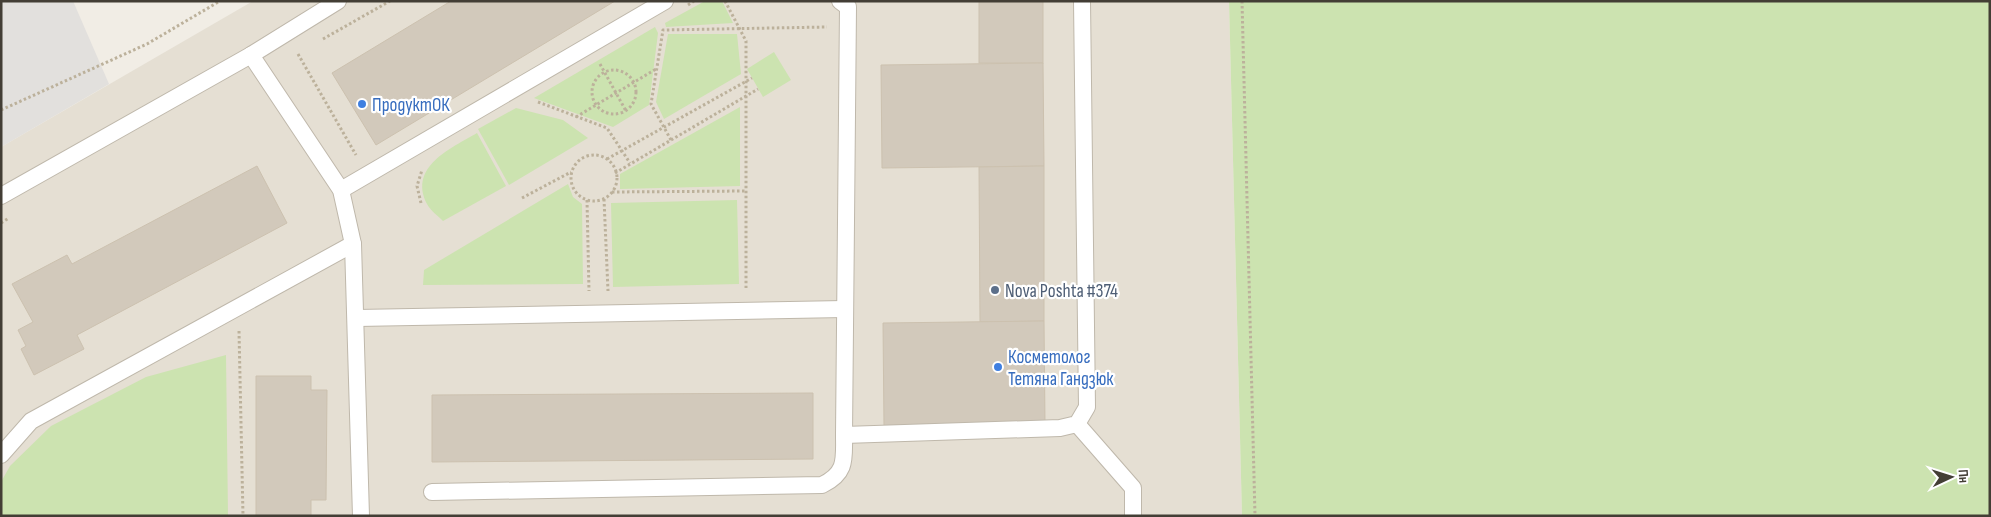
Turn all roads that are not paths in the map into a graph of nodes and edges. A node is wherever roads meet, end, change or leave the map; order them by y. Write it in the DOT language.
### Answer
graph roads {
  1 [pos="338,1"];
  2 [pos="665,1"];
  3 [pos="840,1"];
  4 [pos="1082,1"];
  5 [pos="251,55"];
  6 [pos="341,190"];
  7 [pos="1,196"];
  8 [pos="353,244"];
  9 [pos="844,310"];
  10 [pos="357,318"];
  11 [pos="1077,424"];
  12 [pos="844,435"];
  13 [pos="1,455"];
  14 [pos="432,492"];
  15 [pos="361,516"];
  16 [pos="1133,516"];
  1 -- 5 [label="lane"];
  2 -- 6 [label="lane"];
  3 -- 9 [label="lane"];
  4 -- 11 [label="lane"];
  5 -- 6 [label="lane"];
  5 -- 7 [label="lane"];
  6 -- 8 [label="lane"];
  8 -- 10 [label="lane"];
  8 -- 13 [label="lane"];
  9 -- 10 [label="lane"];
  9 -- 12 [label="lane"];
  10 -- 15 [label="lane"];
  11 -- 12 [label="lane"];
  11 -- 16 [label="lane"];
  12 -- 14 [label="lane"];
}
